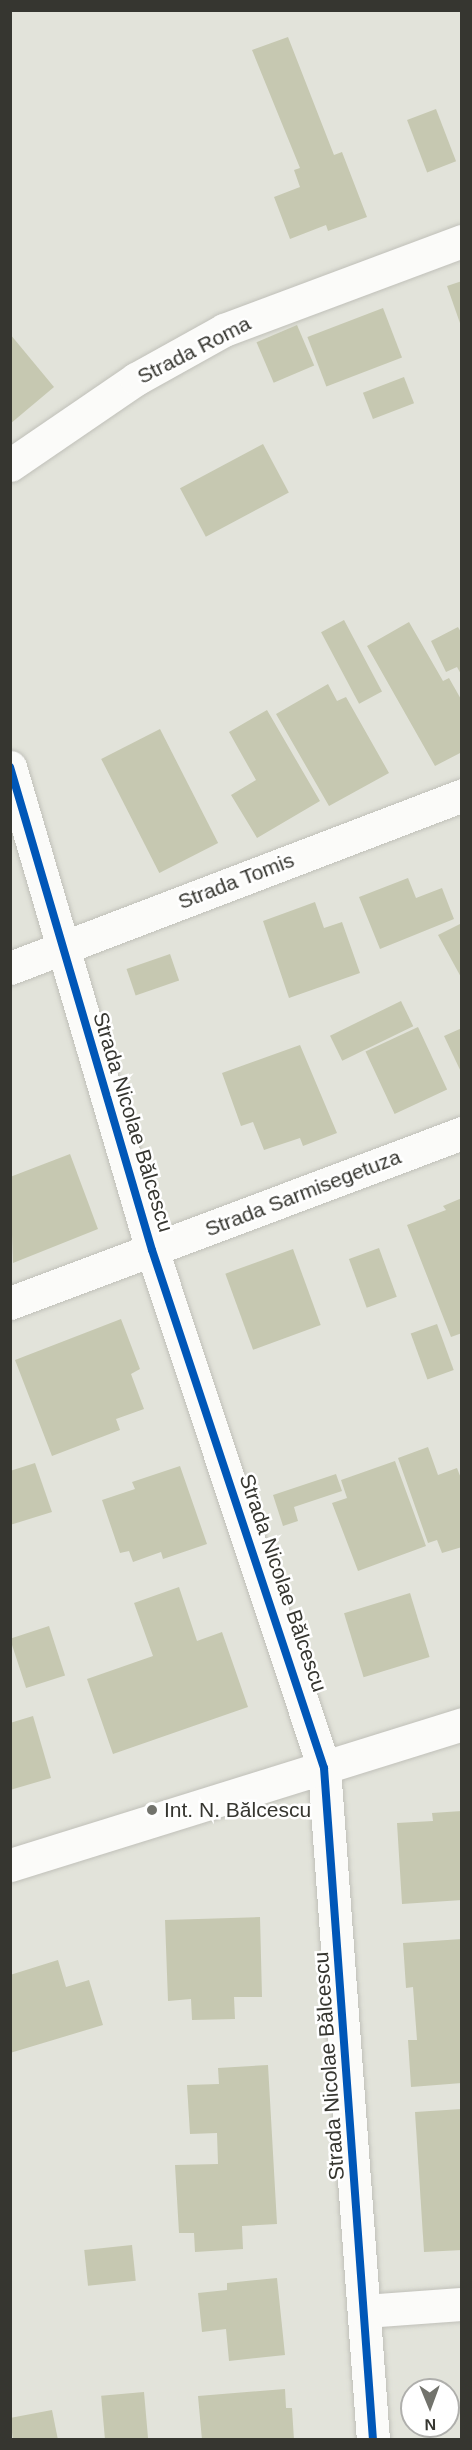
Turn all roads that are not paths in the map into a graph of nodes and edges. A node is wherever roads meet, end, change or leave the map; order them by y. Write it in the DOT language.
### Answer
graph roads {
  1 [pos="462,241"];
  2 [pos="10,465"];
  3 [pos="10,767"];
  4 [pos="462,795"];
  5 [pos="62,948"];
  6 [pos="10,968"];
  7 [pos="462,1133"];
  8 [pos="152,1250"];
  9 [pos="10,1303"];
  10 [pos="462,1724"];
  11 [pos="324,1768"];
  12 [pos="10,1866"];
  13 [pos="462,2304"];
  14 [pos="364,2311"];
  15 [pos="373,2439"];
  1 -- 2 [label="street, Strada Roma"];
  3 -- 5 [label="street, Strada Nicolae Bălcescu"];
  4 -- 5 [label="street, Strada Tomis"];
  5 -- 6 [label="street, Strada Tomis"];
  5 -- 8 [label="street, Strada Nicolae Bălcescu"];
  7 -- 8 [label="street, Strada Sarmisegetuza"];
  8 -- 9 [label="street, Strada Sarmisegetuza"];
  8 -- 11 [label="street, Strada Nicolae Bălcescu"];
  10 -- 11 [label="street"];
  11 -- 12 [label="street"];
  11 -- 14 [label="street, Strada Nicolae Bălcescu"];
  13 -- 14 [label="street"];
  14 -- 15 [label="street, Strada Nicolae Bălcescu"];
}
